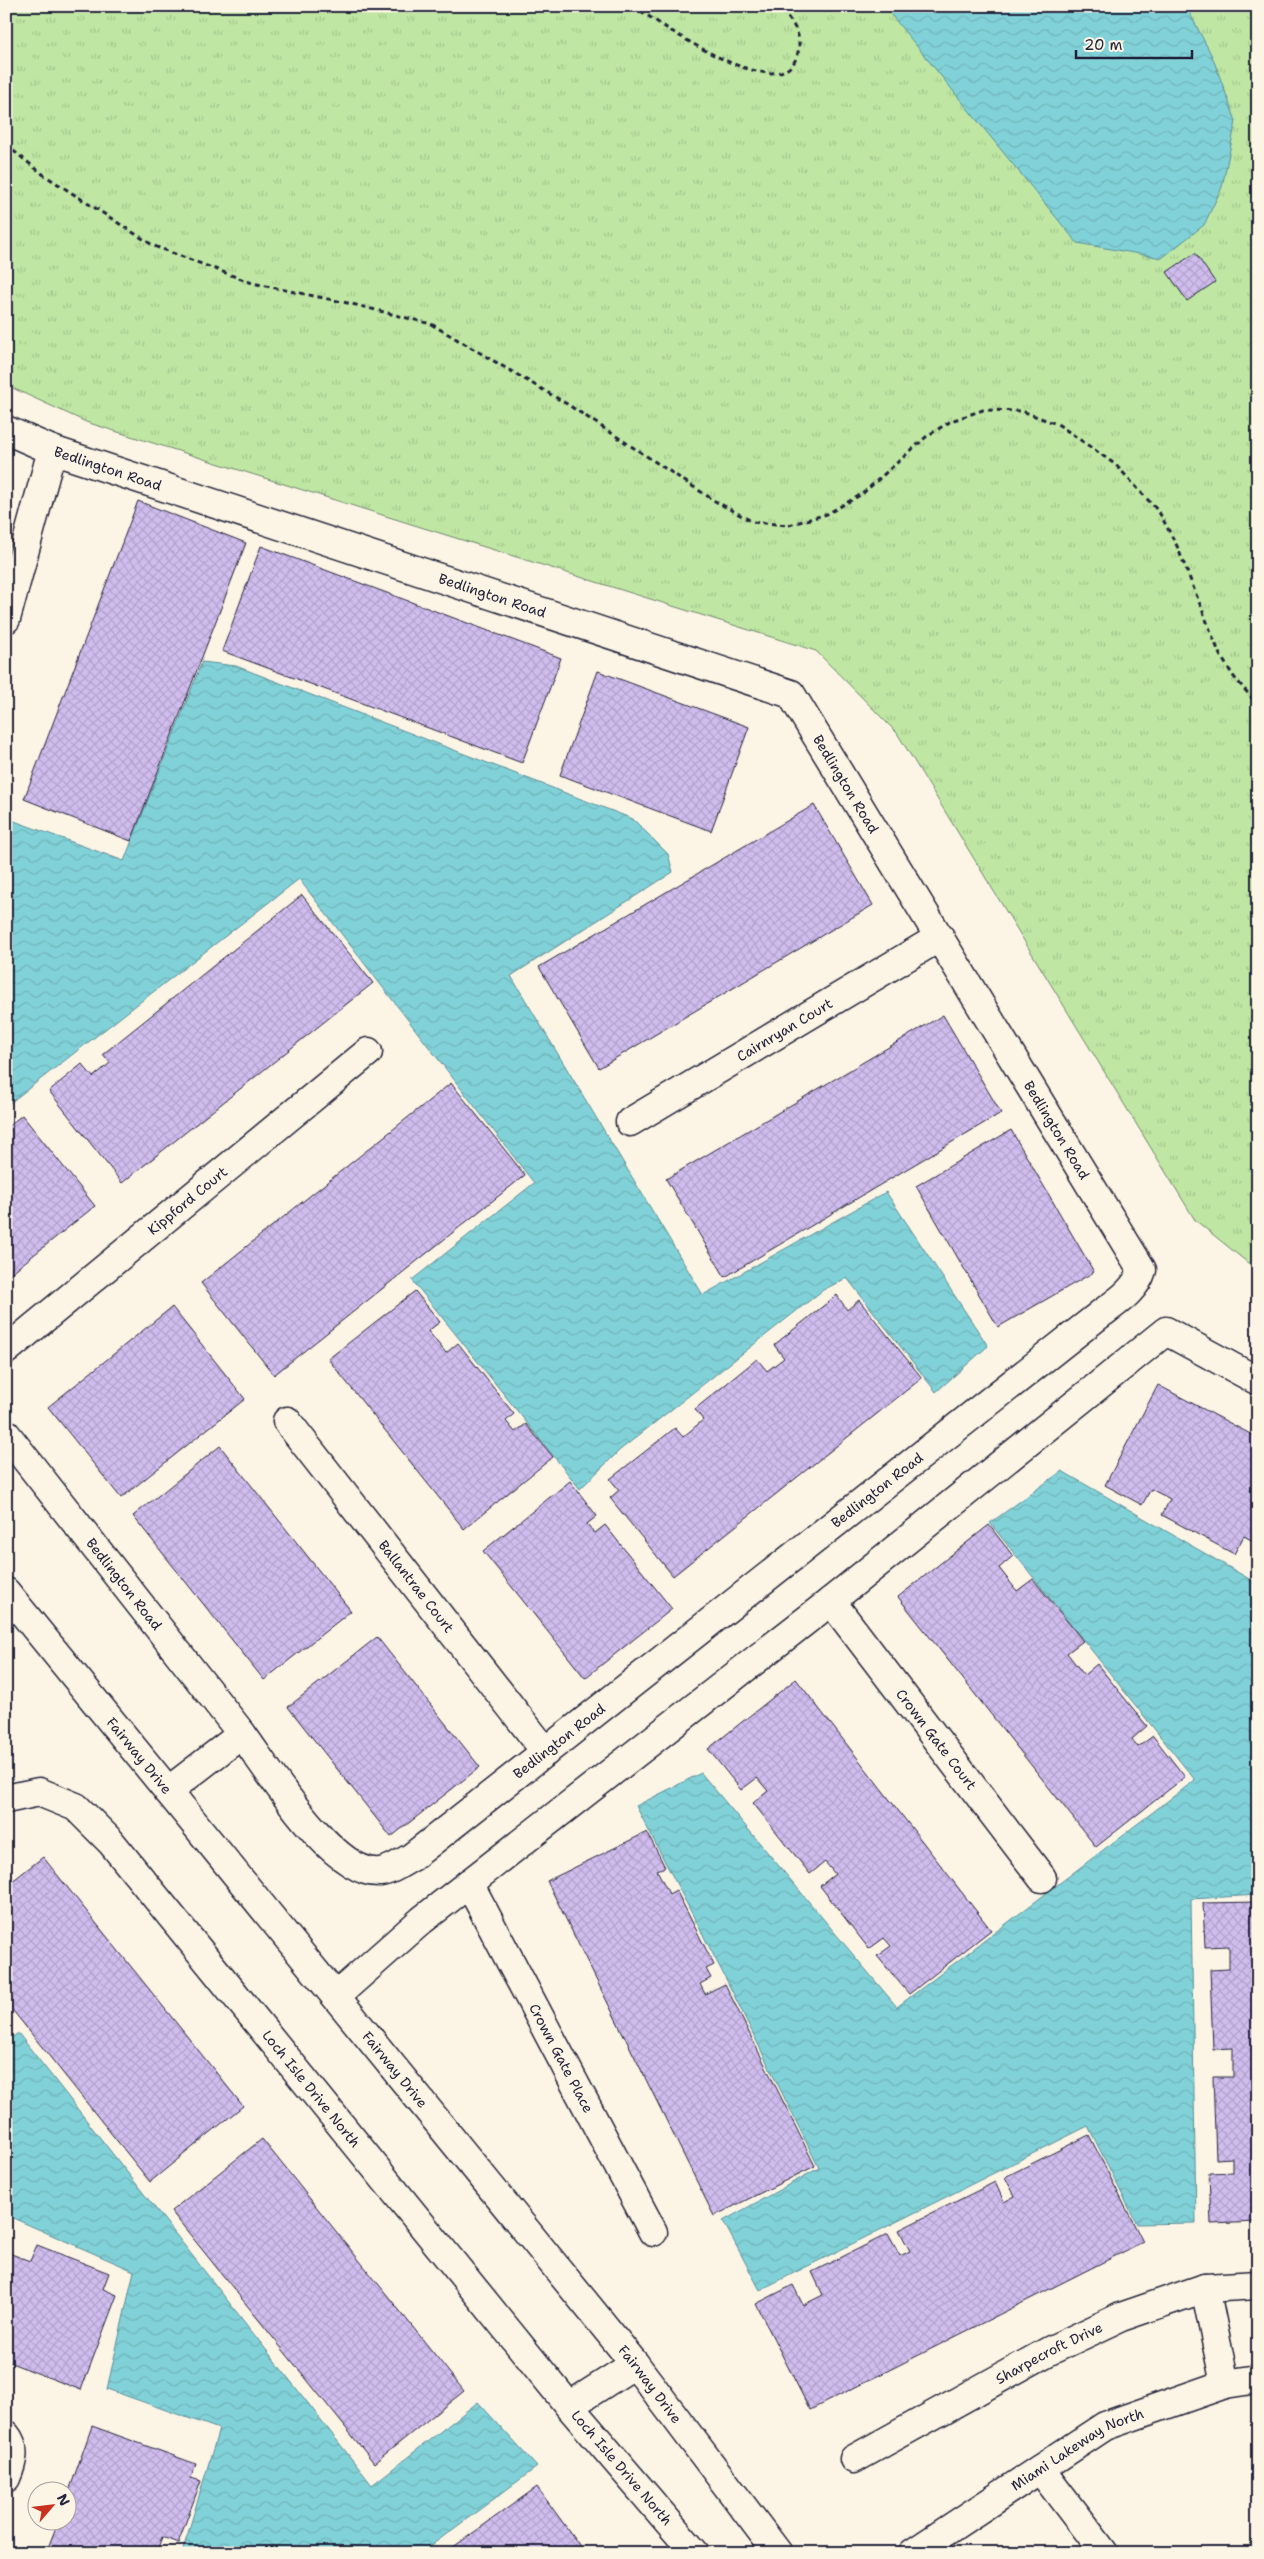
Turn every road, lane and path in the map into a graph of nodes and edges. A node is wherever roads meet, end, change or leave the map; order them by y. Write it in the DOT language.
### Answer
graph roads {
  1 [pos="634,6"];
  2 [pos="778,6"];
  3 [pos="6,145"];
  4 [pos="6,430"];
  5 [pos="52,450"];
  6 [pos="6,619"];
  7 [pos="1258,705"];
  8 [pos="940,937"];
  9 [pos="368,1052"];
  10 [pos="630,1122"];
  11 [pos="6,1350"];
  12 [pos="1258,1381"];
  13 [pos="288,1421"];
  14 [pos="6,1434"];
  15 [pos="6,1592"];
  16 [pos="831,1601"];
  17 [pos="242,1734"];
  18 [pos="546,1752"];
  19 [pos="168,1791"];
  20 [pos="6,1799"];
  21 [pos="1042,1878"];
  22 [pos="469,1883"];
  23 [pos="336,1996"];
  24 [pos="653,2232"];
  25 [pos="1258,2285"];
  26 [pos="1205,2288"];
  27 [pos="635,2364"];
  28 [pos="1258,2379"];
  29 [pos="1224,2384"];
  30 [pos="569,2406"];
  31 [pos="6,2435"];
  32 [pos="854,2459"];
  33 [pos="1040,2469"];
  34 [pos="6,2478"];
  35 [pos="694,2553"];
  36 [pos="778,2553"];
  37 [pos="913,2553"];
  38 [pos="1104,2553"];
  1 -- 2 [label="path"];
  3 -- 7 [label="path"];
  4 -- 5 [label="street, Bedlington Road"];
  5 -- 6 [label="street"];
  5 -- 8 [label="street, Bedlington Road"];
  8 -- 10 [label="street, Cairnryan Court"];
  8 -- 18 [label="street, Bedlington Road"];
  9 -- 11 [label="street, Kippford Court"];
  12 -- 16 [label="street"];
  13 -- 18 [label="street, Ballantrae Court"];
  14 -- 17 [label="street, Bedlington Road"];
  15 -- 19 [label="street, Fairway Drive"];
  16 -- 21 [label="street, Crown Gate Court"];
  16 -- 22 [label="street"];
  17 -- 18 [label="street, Bedlington Road"];
  17 -- 19 [label="street"];
  19 -- 23 [label="street, Fairway Drive"];
  20 -- 30 [label="street, Loch Isle Drive North"];
  22 -- 23 [label="street"];
  22 -- 24 [label="street, Crown Gate Place"];
  23 -- 27 [label="street, Fairway Drive"];
  25 -- 26 [label="street, Sharpecroft Drive"];
  26 -- 29 [label="street"];
  26 -- 32 [label="street, Sharpecroft Drive"];
  27 -- 30 [label="street, Loch Isle Drive North"];
  27 -- 36 [label="street, Fairway Drive"];
  28 -- 29 [label="street, Miami Lakeway North"];
  29 -- 33 [label="street, Miami Lakeway North"];
  30 -- 35 [label="street, Loch Isle Drive North"];
  31 -- 34 [label="street"];
  33 -- 37 [label="street, Miami Lakeway North"];
  33 -- 38 [label="street"];
}
